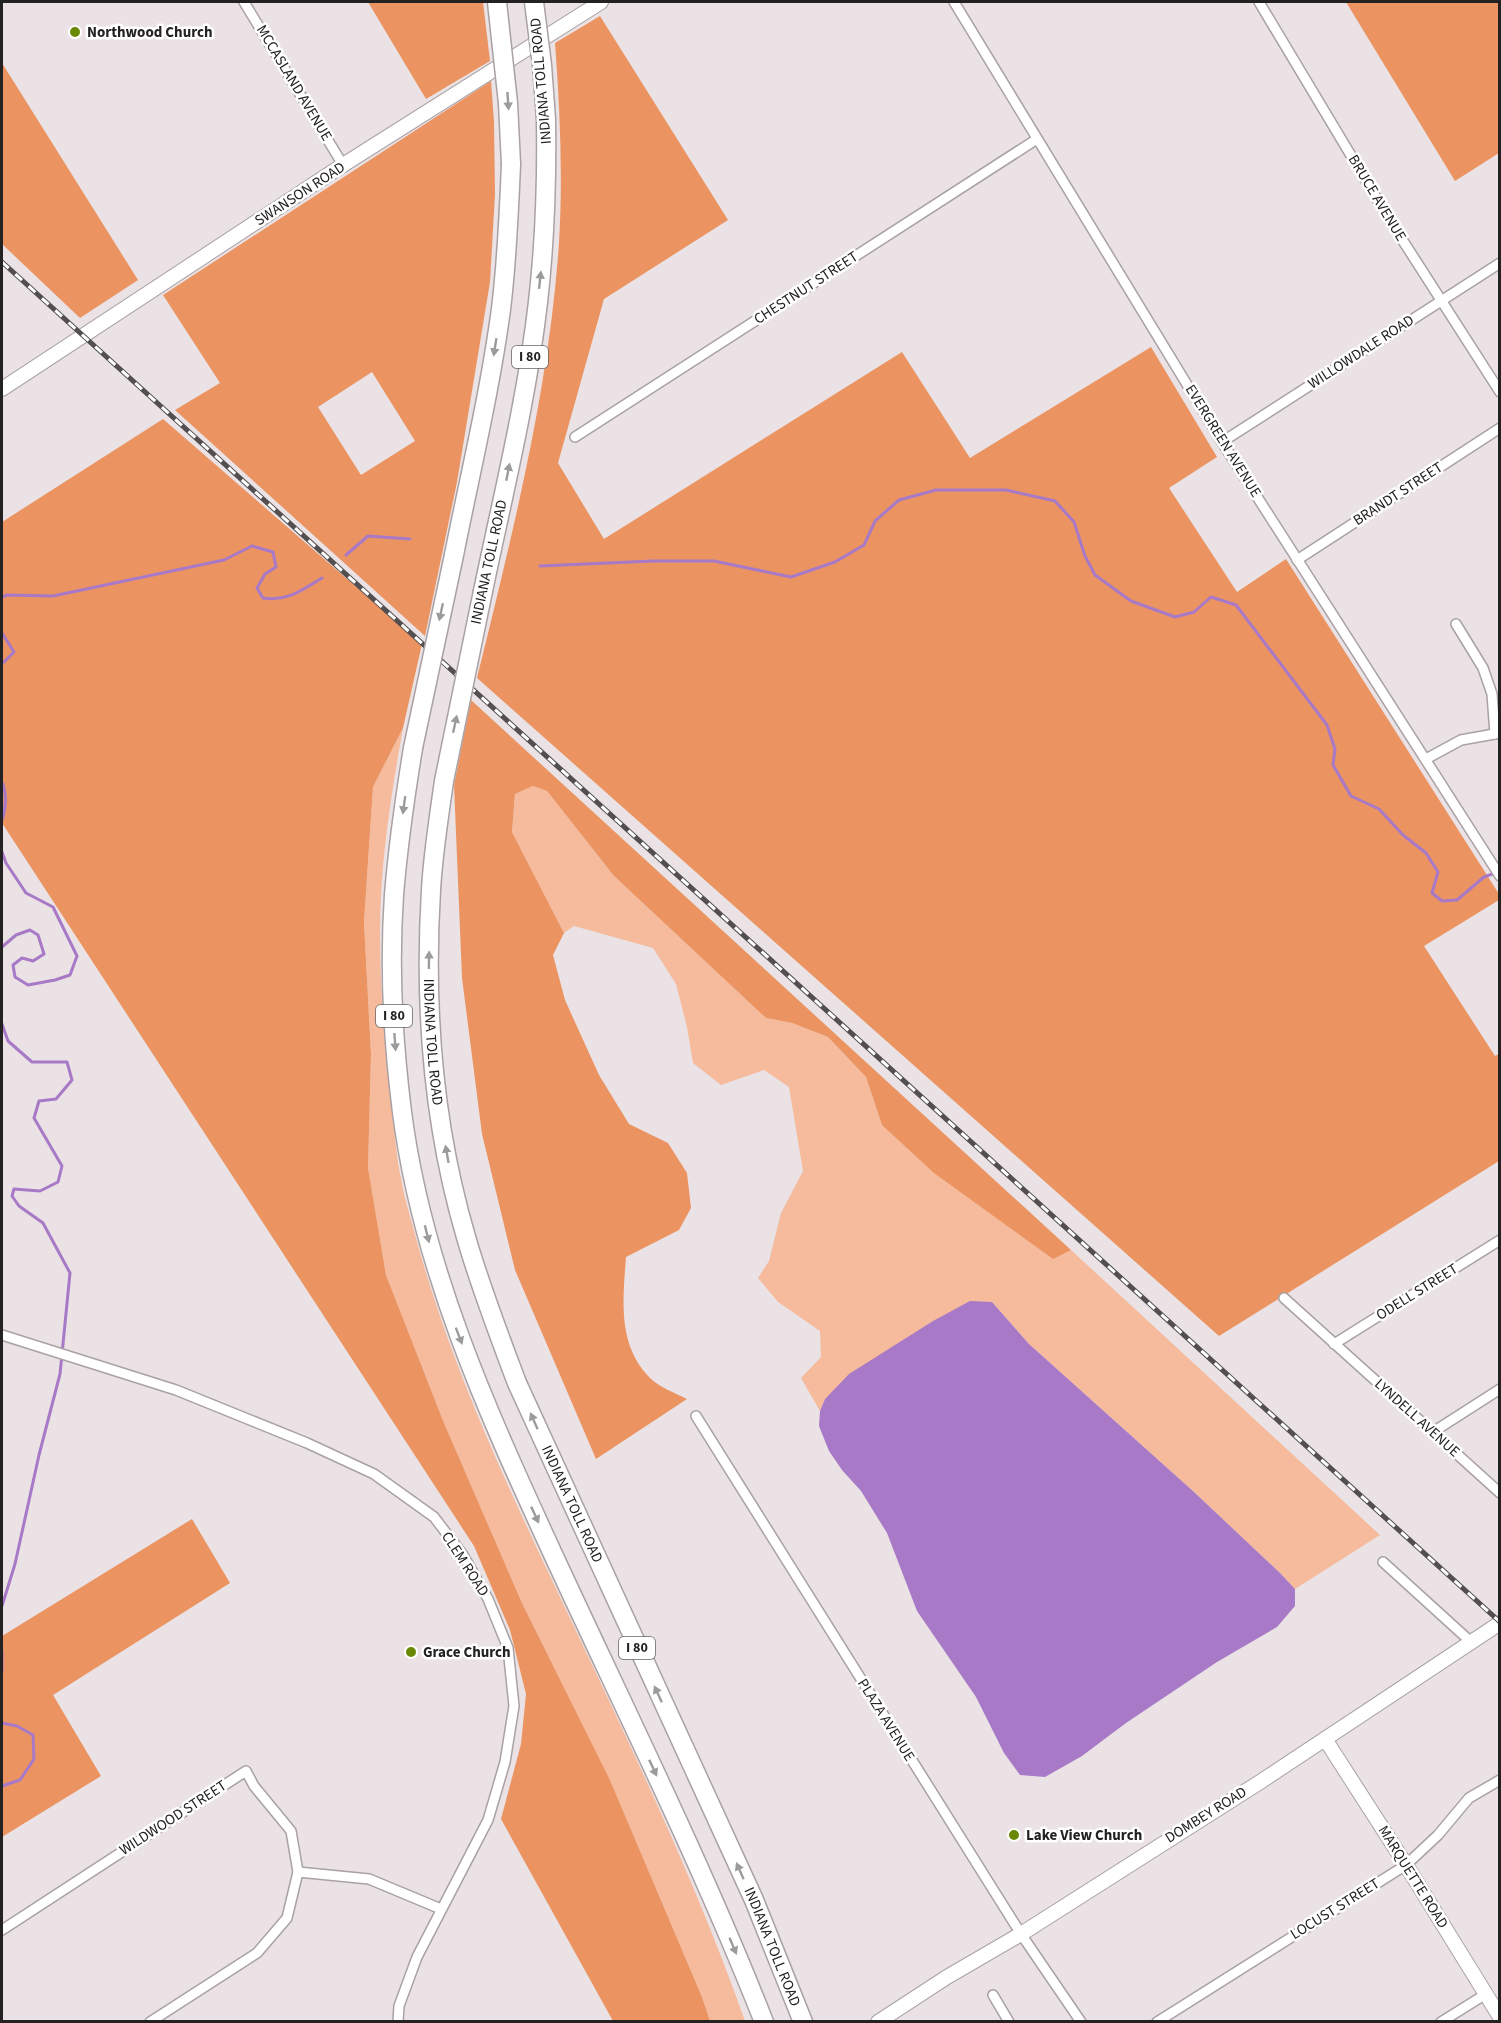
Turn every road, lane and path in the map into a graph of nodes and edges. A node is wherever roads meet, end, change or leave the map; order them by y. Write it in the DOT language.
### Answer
graph roads {
  1 [pos="244,2"];
  2 [pos="497,2"];
  3 [pos="534,2"];
  4 [pos="601,2"];
  5 [pos="954,2"];
  6 [pos="1258,2"];
  7 [pos="1037,139"];
  8 [pos="344,165"];
  9 [pos="1500,263"];
  10 [pos="1441,301"];
  11 [pos="2,389"];
  12 [pos="1500,392"];
  13 [pos="1500,428"];
  14 [pos="575,437"];
  15 [pos="1222,442"];
  16 [pos="1297,560"];
  17 [pos="1456,624"];
  18 [pos="1497,733"];
  19 [pos="1426,759"];
  20 [pos="1500,876"];
  21 [pos="1500,1240"];
  22 [pos="1284,1298"];
  23 [pos="2,1335"];
  24 [pos="1334,1344"];
  25 [pos="1500,1389"];
  26 [pos="696,1416"];
  27 [pos="1433,1432"];
  28 [pos="1500,1493"];
  29 [pos="1383,1562"];
  30 [pos="1500,1623"];
  31 [pos="1471,1642"];
  32 [pos="1325,1739"];
  33 [pos="1500,1780"];
  34 [pos="1406,1865"];
  35 [pos="298,1872"];
  36 [pos="441,1909"];
  37 [pos="2,1930"];
  38 [pos="1020,1934"];
  39 [pos="1486,1994"];
  40 [pos="993,1995"];
  41 [pos="1500,2017"];
  42 [pos="764,2020"];
  43 [pos="150,2022"];
  44 [pos="398,2022"];
  45 [pos="803,2022"];
  46 [pos="878,2022"];
  47 [pos="1009,2022"];
  48 [pos="1081,2022"];
  49 [pos="1157,2022"];
  50 [pos="1441,2022"];
  1 -- 8 [label="street, MCCASLAND AVENUE"];
  2 -- 42 [label="highway, I 80, one-way, bridge"];
  45 -- 3 [label="highway, INDIANA TOLL ROAD / I 80, one-way, bridge"];
  4 -- 8 [label="street, SWANSON ROAD"];
  5 -- 7 [label="street, EVERGREEN AVENUE"];
  6 -- 10 [label="street, BRUCE AVENUE"];
  7 -- 14 [label="street, CHESTNUT STREET"];
  7 -- 15 [label="street, EVERGREEN AVENUE"];
  8 -- 11 [label="street, SWANSON ROAD"];
  9 -- 10 [label="street, WILLOWDALE ROAD"];
  10 -- 12 [label="street, BRUCE AVENUE"];
  10 -- 15 [label="street, WILLOWDALE ROAD"];
  13 -- 16 [label="street, BRANDT STREET"];
  15 -- 16 [label="street, EVERGREEN AVENUE"];
  16 -- 19 [label="street, EVERGREEN AVENUE"];
  17 -- 18 [label="street"];
  18 -- 19 [label="street"];
  19 -- 20 [label="street, EVERGREEN AVENUE"];
  21 -- 24 [label="street, ODELL STREET"];
  22 -- 24 [label="street, LYNDELL AVENUE"];
  23 -- 36 [label="street, CLEM ROAD"];
  24 -- 27 [label="street, LYNDELL AVENUE"];
  25 -- 27 [label="street"];
  26 -- 38 [label="street, PLAZA AVENUE"];
  27 -- 28 [label="street, LYNDELL AVENUE"];
  29 -- 31 [label="street"];
  30 -- 31 [label="street, DOMBEY ROAD"];
  31 -- 32 [label="street, DOMBEY ROAD"];
  32 -- 34 [label="street, MARQUETTE ROAD"];
  32 -- 38 [label="street, DOMBEY ROAD"];
  33 -- 34 [label="street, LOCUST STREET"];
  34 -- 39 [label="street, MARQUETTE ROAD"];
  34 -- 49 [label="street, LOCUST STREET"];
  35 -- 36 [label="street"];
  35 -- 37 [label="street, WILDWOOD STREET"];
  35 -- 43 [label="street"];
  36 -- 44 [label="street, CLEM ROAD"];
  38 -- 46 [label="street, DOMBEY ROAD"];
  38 -- 48 [label="street, PLAZA AVENUE"];
  39 -- 41 [label="street, MARQUETTE ROAD"];
  39 -- 50 [label="street"];
  40 -- 47 [label="street"];
}
